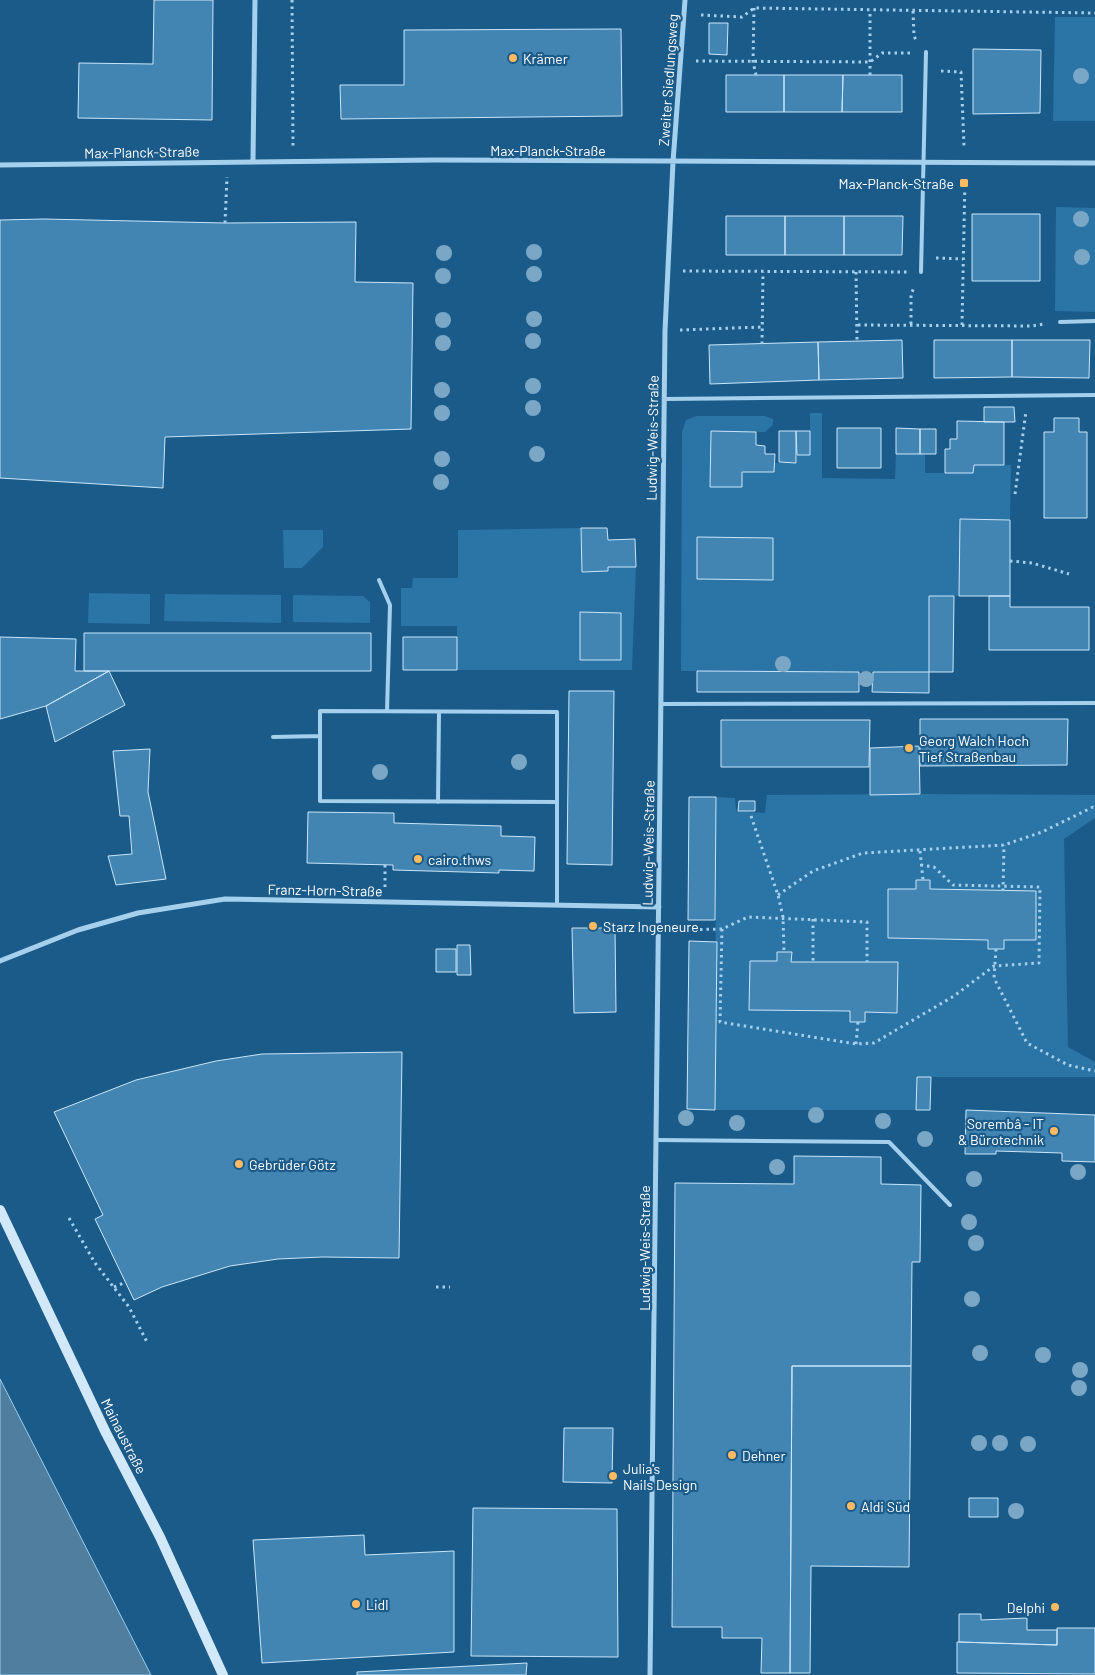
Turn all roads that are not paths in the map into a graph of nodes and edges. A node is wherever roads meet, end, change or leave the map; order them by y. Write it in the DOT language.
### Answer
graph roads {
  1 [pos="255,0"];
  2 [pos="685,0"];
  3 [pos="926,52"];
  4 [pos="253,161"];
  5 [pos="673,162"];
  6 [pos="925,163"];
  7 [pos="1095,164"];
  8 [pos="0,165"];
  9 [pos="920,272"];
  10 [pos="1060,322"];
  11 [pos="1095,322"];
  12 [pos="1095,395"];
  13 [pos="664,399"];
  14 [pos="379,580"];
  15 [pos="1095,703"];
  16 [pos="661,704"];
  17 [pos="387,711"];
  18 [pos="438,712"];
  19 [pos="273,736"];
  20 [pos="320,736"];
  21 [pos="438,802"];
  22 [pos="557,802"];
  23 [pos="557,905"];
  24 [pos="659,907"];
  25 [pos="0,962"];
  26 [pos="656,1140"];
  27 [pos="950,1205"];
  28 [pos="0,1210"];
  29 [pos="223,1675"];
  30 [pos="650,1675"];
  1 -- 4 [label="street"];
  2 -- 5 [label="street, Zweiter Siedlungsweg"];
  3 -- 6 [label="lane"];
  4 -- 5 [label="street, Max-Planck-Straße"];
  4 -- 8 [label="street, Max-Planck-Straße"];
  5 -- 6 [label="street, Max-Planck-Straße"];
  5 -- 13 [label="street, Ludwig-Weis-Straße"];
  6 -- 7 [label="street, Max-Planck-Straße"];
  6 -- 9 [label="lane"];
  10 -- 11 [label="lane"];
  12 -- 13 [label="lane"];
  13 -- 16 [label="street, Ludwig-Weis-Straße"];
  14 -- 17 [label="lane"];
  15 -- 16 [label="lane"];
  16 -- 24 [label="street, Ludwig-Weis-Straße"];
  17 -- 18 [label="lane"];
  17 -- 20 [label="lane"];
  18 -- 21 [label="lane"];
  18 -- 22 [label="lane"];
  19 -- 20 [label="lane"];
  20 -- 21 [label="lane"];
  21 -- 22 [label="lane"];
  22 -- 23 [label="lane"];
  23 -- 24 [label="street, Franz-Horn-Straße"];
  23 -- 25 [label="street, Franz-Horn-Straße"];
  24 -- 26 [label="street, Ludwig-Weis-Straße"];
  26 -- 27 [label="lane"];
  26 -- 30 [label="street, Ludwig-Weis-Straße"];
  28 -- 29 [label="main road, Mainaustraße"];
}
